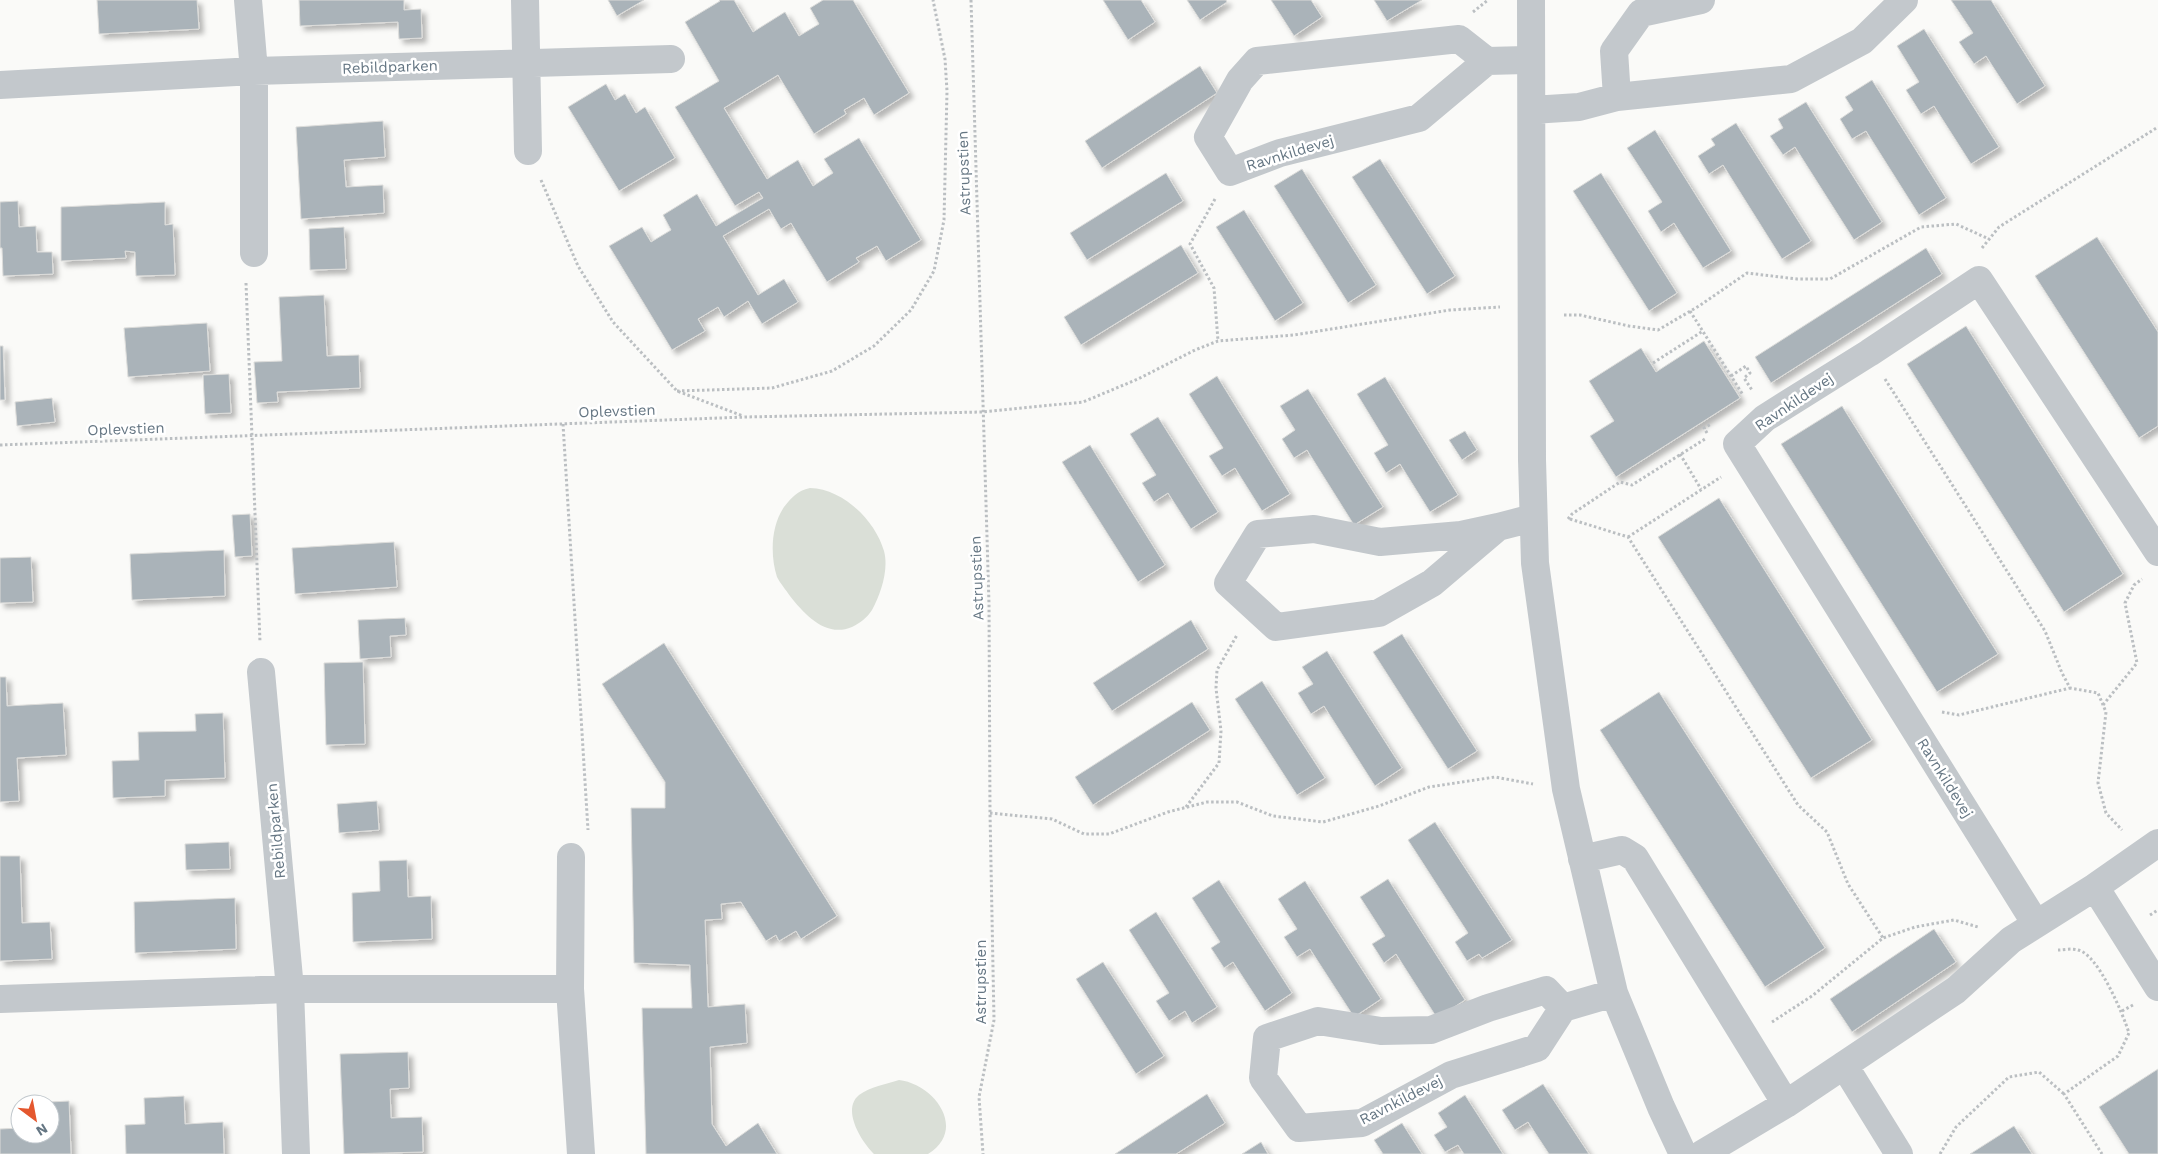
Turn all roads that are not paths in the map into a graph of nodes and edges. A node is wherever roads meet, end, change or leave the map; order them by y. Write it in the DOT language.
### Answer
graph roads {
  1 [pos="248,0"];
  2 [pos="525,0"];
  3 [pos="1531,0"];
  4 [pos="1702,0"];
  5 [pos="1904,0"];
  6 [pos="671,59"];
  7 [pos="1531,60"];
  8 [pos="1487,61"];
  9 [pos="527,63"];
  10 [pos="254,71"];
  11 [pos="0,84"];
  12 [pos="1617,97"];
  13 [pos="1532,110"];
  14 [pos="528,151"];
  15 [pos="254,253"];
  16 [pos="1533,518"];
  17 [pos="1498,527"];
  18 [pos="2152,564"];
  19 [pos="261,672"];
  20 [pos="2151,849"];
  21 [pos="571,857"];
  22 [pos="1582,859"];
  23 [pos="2096,887"];
  24 [pos="2036,924"];
  25 [pos="2158,987"];
  26 [pos="290,989"];
  27 [pos="570,989"];
  28 [pos="1614,993"];
  29 [pos="0,999"];
  30 [pos="1563,1008"];
  31 [pos="1844,1064"];
  32 [pos="1786,1104"];
  33 [pos="296,1154"];
  34 [pos="581,1154"];
  35 [pos="1684,1154"];
  36 [pos="1702,1154"];
  37 [pos="1899,1154"];
  1 -- 10 [label="street"];
  2 -- 9 [label="street"];
  3 -- 7 [label="street"];
  4 -- 12 [label="street"];
  5 -- 12 [label="street"];
  6 -- 9 [label="street, Rebildparken"];
  7 -- 8 [label="street"];
  7 -- 13 [label="street"];
  8 -- 8 [label="street, Ravnkildevej"];
  9 -- 10 [label="street, Rebildparken"];
  9 -- 14 [label="street"];
  10 -- 11 [label="street, Rebildparken"];
  10 -- 15 [label="street"];
  12 -- 13 [label="street"];
  13 -- 16 [label="street"];
  16 -- 17 [label="street"];
  16 -- 22 [label="street"];
  17 -- 17 [label="street"];
  18 -- 24 [label="street, Ravnkildevej"];
  19 -- 26 [label="street, Rebildparken"];
  20 -- 23 [label="street"];
  21 -- 27 [label="street"];
  22 -- 28 [label="street"];
  22 -- 32 [label="street"];
  23 -- 24 [label="street"];
  23 -- 25 [label="street"];
  24 -- 31 [label="street"];
  26 -- 27 [label="street"];
  26 -- 29 [label="street"];
  26 -- 33 [label="street, Rebildparken"];
  27 -- 34 [label="street"];
  28 -- 30 [label="street"];
  28 -- 35 [label="street"];
  30 -- 30 [label="street, Ravnkildevej"];
  31 -- 32 [label="street"];
  31 -- 37 [label="street"];
  32 -- 36 [label="street"];
}
